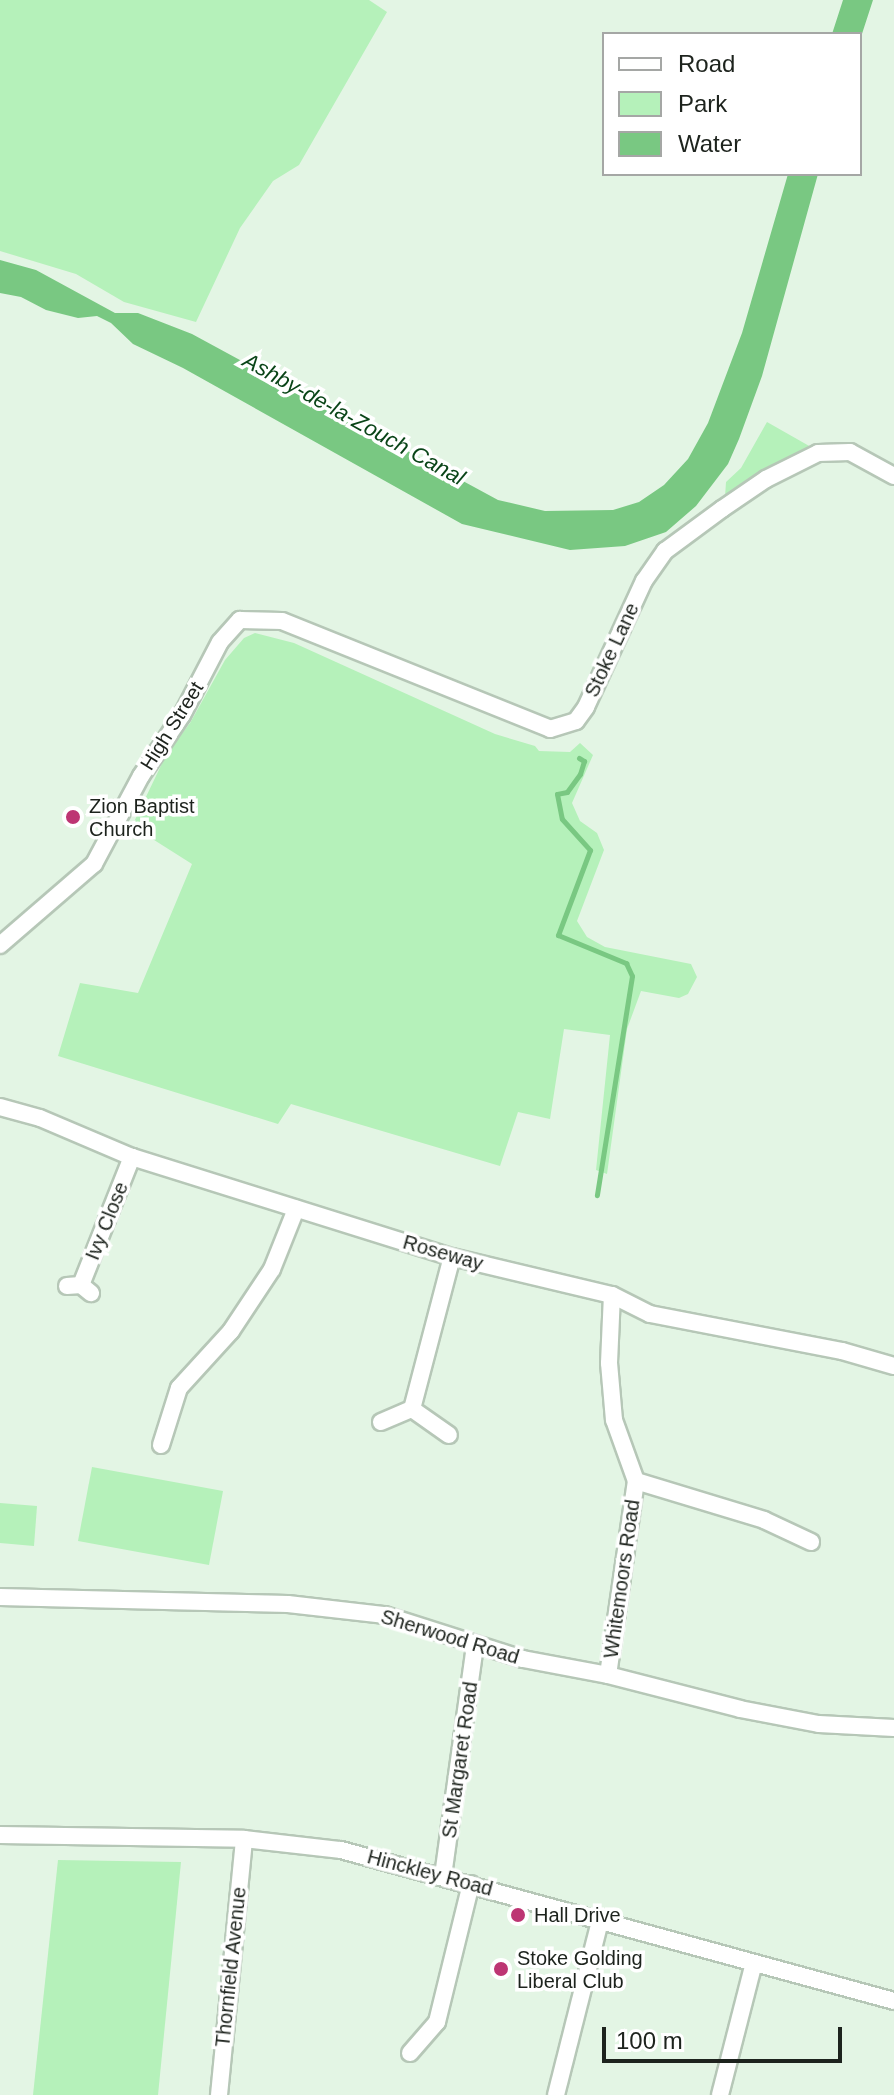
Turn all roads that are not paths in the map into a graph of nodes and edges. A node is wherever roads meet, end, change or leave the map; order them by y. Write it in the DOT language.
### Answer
graph roads {
  1 [pos="894,476"];
  2 [pos="253,618"];
  3 [pos="0,945"];
  4 [pos="0,1107"];
  5 [pos="132,1157"];
  6 [pos="296,1209"];
  7 [pos="452,1257"];
  8 [pos="80,1288"];
  9 [pos="612,1295"];
  10 [pos="894,1366"];
  11 [pos="412,1409"];
  12 [pos="381,1422"];
  13 [pos="449,1435"];
  14 [pos="161,1445"];
  15 [pos="636,1481"];
  16 [pos="811,1542"];
  17 [pos="0,1597"];
  18 [pos="475,1644"];
  19 [pos="608,1675"];
  20 [pos="894,1728"];
  21 [pos="0,1835"];
  22 [pos="244,1839"];
  23 [pos="443,1876"];
  24 [pos="471,1884"];
  25 [pos="600,1921"];
  26 [pos="754,1963"];
  27 [pos="894,2001"];
  28 [pos="410,2053"];
  29 [pos="219,2095"];
  30 [pos="556,2095"];
  31 [pos="720,2095"];
  1 -- 2 [label="street, Stoke Lane"];
  2 -- 3 [label="street, High Street"];
  4 -- 5 [label="street, Roseway"];
  5 -- 6 [label="street, Roseway"];
  5 -- 8 [label="street, Ivy Close"];
  6 -- 7 [label="street, Roseway"];
  6 -- 14 [label="street"];
  7 -- 9 [label="street, Roseway"];
  7 -- 11 [label="street"];
  9 -- 10 [label="street, Roseway"];
  9 -- 15 [label="street, Whitemoors Road"];
  11 -- 12 [label="street"];
  11 -- 13 [label="street"];
  15 -- 16 [label="street"];
  15 -- 19 [label="street, Whitemoors Road"];
  17 -- 18 [label="street, Sherwood Road"];
  18 -- 19 [label="street, Sherwood Road"];
  18 -- 23 [label="street, St Margaret Road"];
  19 -- 20 [label="street, Sherwood Road"];
  21 -- 22 [label="street, Hinckley Road"];
  22 -- 23 [label="street, Hinckley Road"];
  22 -- 29 [label="street, Thornfield Avenue"];
  23 -- 24 [label="street, Hinckley Road"];
  24 -- 25 [label="street, Hinckley Road"];
  24 -- 28 [label="street"];
  25 -- 26 [label="street, Hinckley Road"];
  25 -- 30 [label="street"];
  26 -- 27 [label="street, Hinckley Road"];
  26 -- 31 [label="street"];
}
